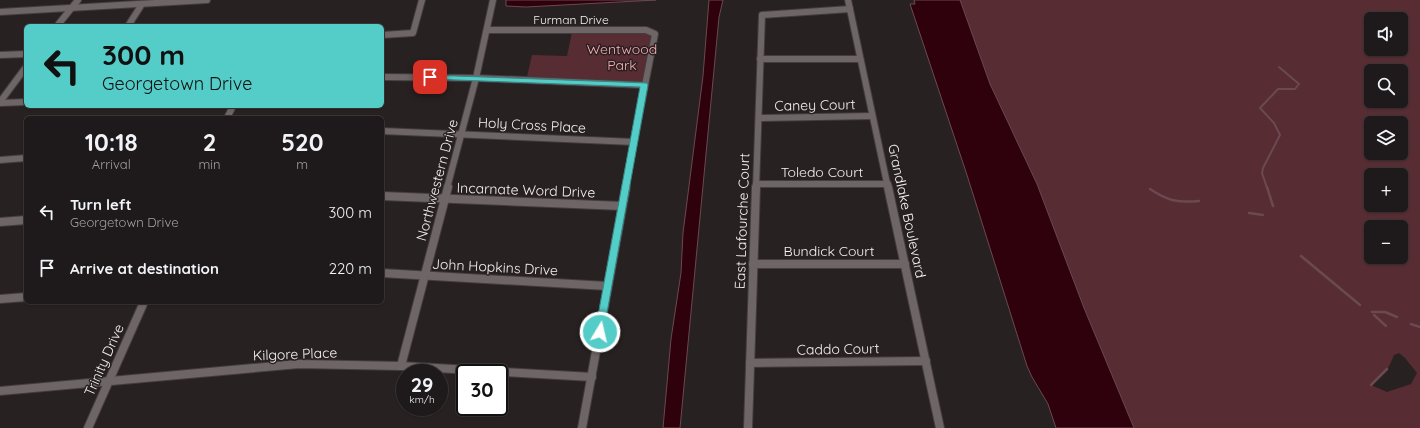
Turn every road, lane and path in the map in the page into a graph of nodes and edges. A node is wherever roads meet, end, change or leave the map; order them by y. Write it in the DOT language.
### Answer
graph roads {
  1 [pos="78,0"];
  2 [pos="207,0"];
  3 [pos="422,0"];
  4 [pos="493,0"];
  5 [pos="848,0"];
  6 [pos="142,4"];
  7 [pos="72,8"];
  8 [pos="850,9"];
  9 [pos="0,12"];
  10 [pos="59,24"];
  11 [pos="129,24"];
  12 [pos="487,30"];
  13 [pos="384,35"];
  14 [pos="24,54"];
  15 [pos="0,55"];
  16 [pos="760,59"];
  17 [pos="860,59"];
  18 [pos="24,70"];
  19 [pos="384,78"];
  20 [pos="476,78"];
  21 [pos="644,85"];
  22 [pos="24,102"];
  23 [pos="0,103"];
  24 [pos="872,116"];
  25 [pos="759,118"];
  26 [pos="384,131"];
  27 [pos="461,134"];
  28 [pos="634,142"];
  29 [pos="24,158"];
  30 [pos="0,160"];
  31 [pos="756,184"];
  32 [pos="888,184"];
  33 [pos="384,196"];
  34 [pos="444,200"];
  35 [pos="622,206"];
  36 [pos="24,220"];
  37 [pos="0,222"];
  38 [pos="753,264"];
  39 [pos="905,264"];
  40 [pos="384,273"];
  41 [pos="424,276"];
  42 [pos="607,286"];
  43 [pos="24,297"];
  44 [pos="0,299"];
  45 [pos="143,304"];
  46 [pos="926,361"];
  47 [pos="750,363"];
  48 [pos="402,364"];
  49 [pos="396,366"];
  50 [pos="448,369"];
  51 [pos="592,377"];
  52 [pos="108,381"];
  53 [pos="0,391"];
  54 [pos="88,428"];
  55 [pos="582,428"];
  56 [pos="748,428"];
  57 [pos="940,428"];
  1 -- 7 [label="street"];
  2 -- 6 [label="street"];
  3 -- 13 [label="street"];
  4 -- 12 [label="street, Northwestern Drive"];
  5 -- 8 [label="street, Grandlake Boulevard"];
  6 -- 7 [label="street"];
  6 -- 11 [label="street"];
  7 -- 9 [label="street"];
  7 -- 10 [label="street"];
  8 -- 16 [label="street, East Lafourche Court"];
  8 -- 17 [label="street, Grandlake Boulevard"];
  12 -- 20 [label="street, Northwestern Drive"];
  12 -- 21 [label="street, Furman Drive"];
  14 -- 15 [label="street"];
  16 -- 17 [label="street"];
  16 -- 25 [label="street, East Lafourche Court"];
  17 -- 24 [label="street, Grandlake Boulevard"];
  18 -- 23 [label="street"];
  19 -- 20 [label="street"];
  20 -- 21 [label="street"];
  20 -- 27 [label="street, Northwestern Drive"];
  21 -- 28 [label="street"];
  22 -- 23 [label="street"];
  24 -- 25 [label="street, Caney Court"];
  24 -- 32 [label="street, Grandlake Boulevard"];
  25 -- 31 [label="street, East Lafourche Court"];
  26 -- 27 [label="street, Holy Cross Place"];
  27 -- 28 [label="street, Holy Cross Place"];
  27 -- 34 [label="street, Northwestern Drive"];
  28 -- 35 [label="street"];
  29 -- 30 [label="street"];
  31 -- 32 [label="street, Toledo Court"];
  31 -- 38 [label="street, East Lafourche Court"];
  32 -- 39 [label="street, Grandlake Boulevard"];
  33 -- 34 [label="street, Incarnate Word Drive"];
  34 -- 35 [label="street, Incarnate Word Drive"];
  34 -- 41 [label="street, Northwestern Drive"];
  35 -- 42 [label="street"];
  36 -- 37 [label="street"];
  38 -- 39 [label="street, Bundick Court"];
  38 -- 47 [label="street, East Lafourche Court"];
  39 -- 46 [label="street, Grandlake Boulevard"];
  40 -- 41 [label="street, John Hopkins Drive"];
  41 -- 42 [label="street, John Hopkins Drive"];
  41 -- 48 [label="street, Northwestern Drive"];
  42 -- 51 [label="street"];
  43 -- 44 [label="street"];
  45 -- 52 [label="street, Trinity Drive"];
  46 -- 47 [label="street, Caddo Court"];
  46 -- 57 [label="street, Grandlake Boulevard"];
  47 -- 56 [label="street, East Lafourche Court"];
  49 -- 52 [label="street, Kilgore Place"];
  50 -- 51 [label="street, Kilgore Place"];
  51 -- 55 [label="street"];
  52 -- 53 [label="street, Kilgore Place"];
  52 -- 54 [label="street, Trinity Drive"];
}
